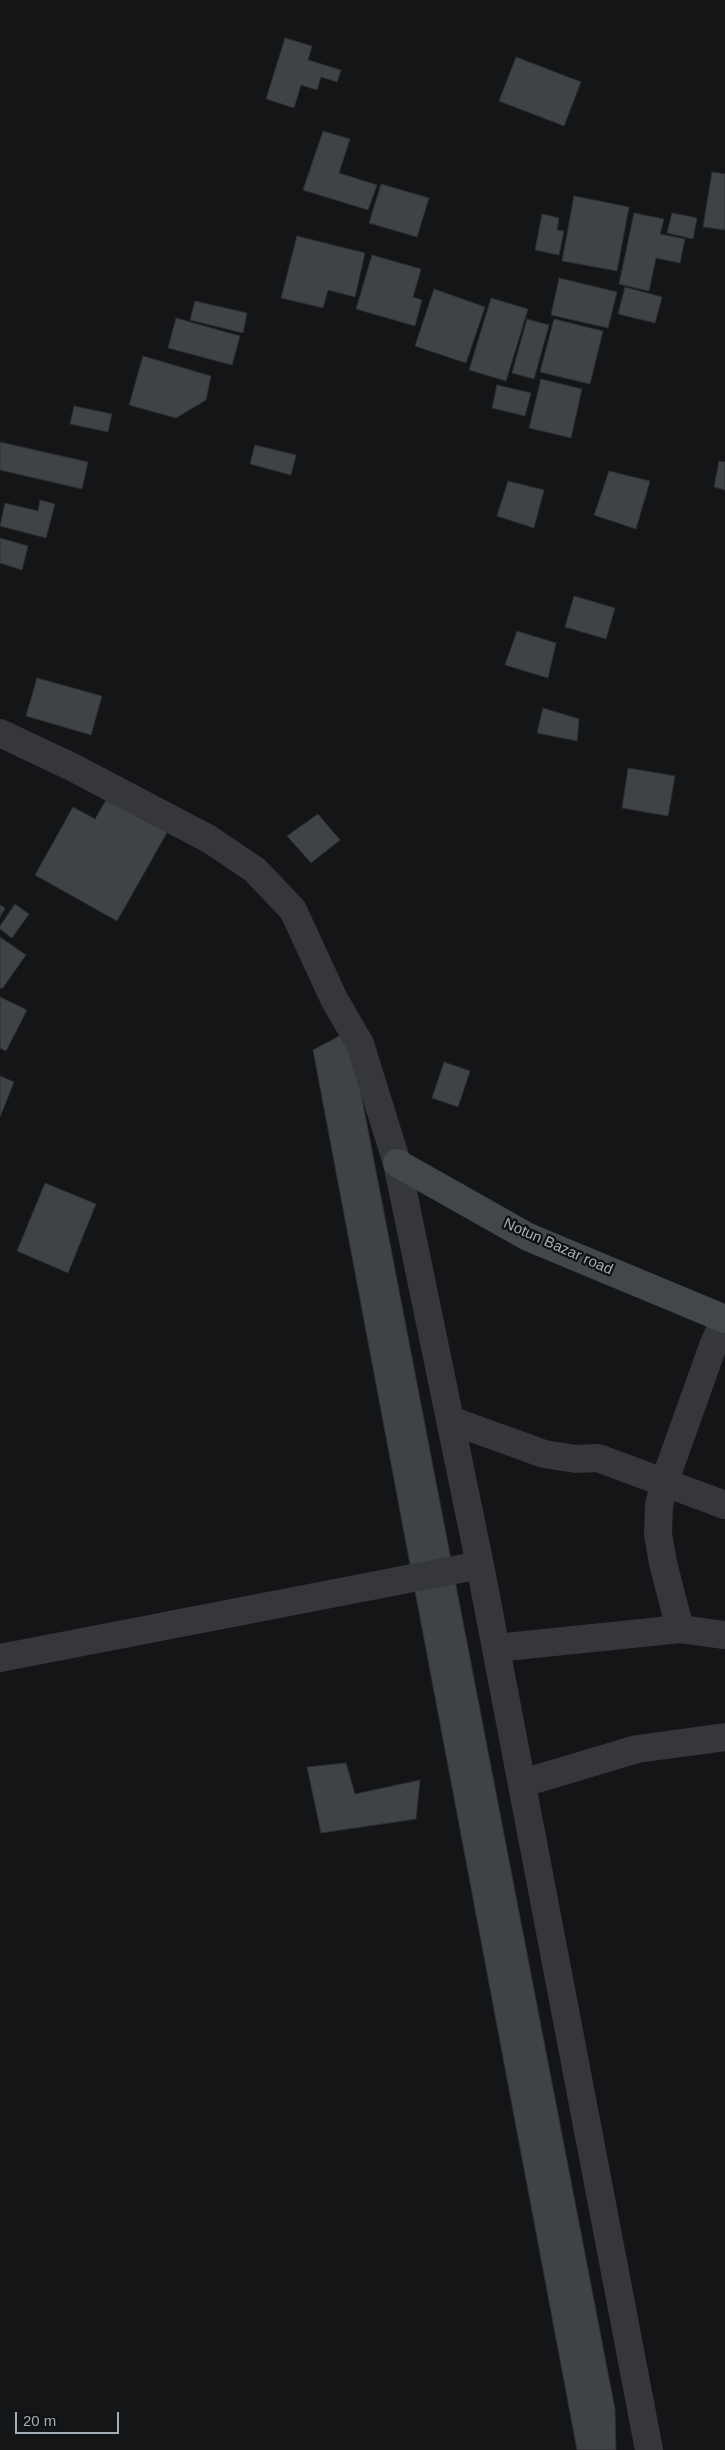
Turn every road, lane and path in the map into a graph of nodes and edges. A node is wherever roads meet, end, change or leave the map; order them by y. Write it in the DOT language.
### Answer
graph roads {
  1 [pos="0,733"];
  2 [pos="397,1162"];
  3 [pos="725,1319"];
  4 [pos="450,1420"];
  5 [pos="664,1483"];
  6 [pos="725,1505"];
  7 [pos="480,1565"];
  8 [pos="680,1628"];
  9 [pos="725,1635"];
  10 [pos="496,1648"];
  11 [pos="0,1658"];
  12 [pos="725,1737"];
  13 [pos="523,1783"];
  14 [pos="649,2450"];
  1 -- 2 [label="street"];
  2 -- 3 [label="street, Notun Bazar road"];
  2 -- 4 [label="street"];
  3 -- 5 [label="street"];
  4 -- 5 [label="street"];
  4 -- 7 [label="street"];
  5 -- 6 [label="street"];
  5 -- 8 [label="street"];
  7 -- 10 [label="street"];
  7 -- 11 [label="street"];
  8 -- 9 [label="street"];
  8 -- 10 [label="street"];
  10 -- 13 [label="street"];
  12 -- 13 [label="street"];
  13 -- 14 [label="street"];
}
